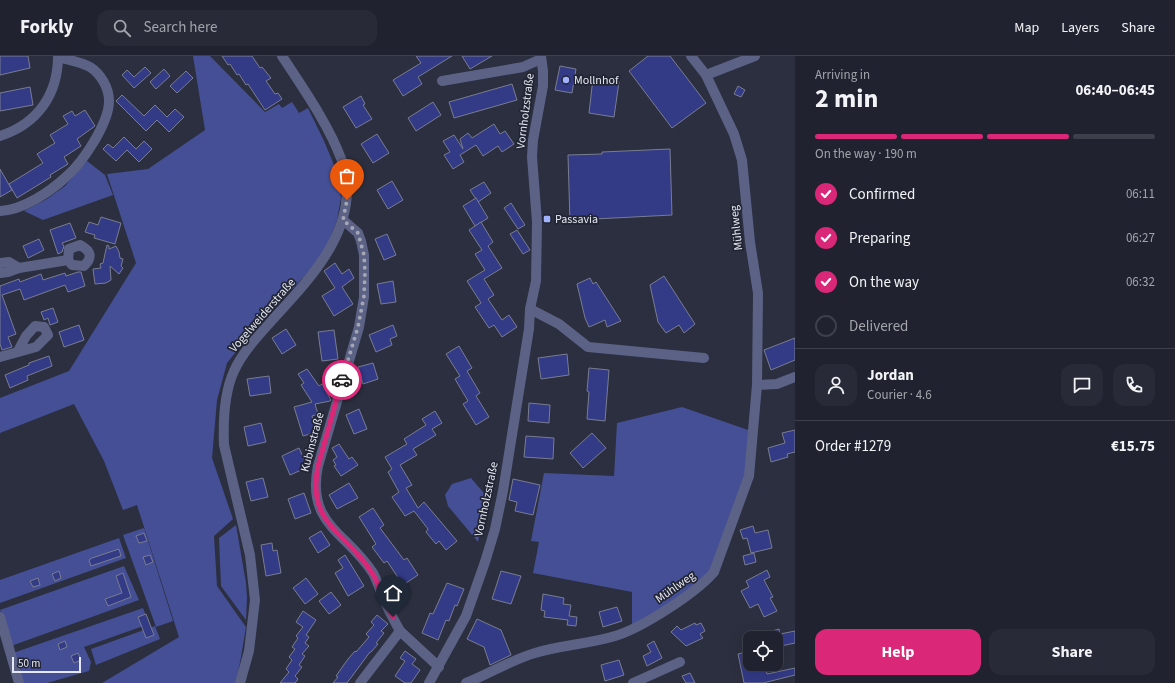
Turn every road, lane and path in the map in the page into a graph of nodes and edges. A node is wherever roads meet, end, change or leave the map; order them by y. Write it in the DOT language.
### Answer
graph roads {
  1 [pos="282,56"];
  2 [pos="691,56"];
  3 [pos="755,56"];
  4 [pos="58,57"];
  5 [pos="541,58"];
  6 [pos="706,75"];
  7 [pos="442,81"];
  8 [pos="0,136"];
  9 [pos="0,211"];
  10 [pos="343,220"];
  11 [pos="68,260"];
  12 [pos="0,264"];
  13 [pos="19,268"];
  14 [pos="0,273"];
  15 [pos="530,309"];
  16 [pos="18,352"];
  17 [pos="0,357"];
  18 [pos="704,358"];
  19 [pos="795,377"];
  20 [pos="757,385"];
  21 [pos="0,617"];
  22 [pos="400,631"];
  23 [pos="680,662"];
  24 [pos="439,667"];
  25 [pos="488,679"];
  26 [pos="19,683"];
  27 [pos="240,683"];
  28 [pos="360,683"];
  29 [pos="429,683"];
  30 [pos="466,683"];
  31 [pos="633,683"];
  1 -- 10 [label="street, Vogelweiderstraße"];
  2 -- 6 [label="street, Mühlweg"];
  3 -- 6 [label="street"];
  4 -- 8 [label="street"];
  4 -- 9 [label="street"];
  5 -- 7 [label="street, Vornholzstraße"];
  5 -- 15 [label="street, Vornholzstraße"];
  6 -- 20 [label="street, Mühlweg"];
  10 -- 22 [label="street, Kubinstraße"];
  10 -- 27 [label="street, Vogelweiderstraße"];
  11 -- 13 [label="street"];
  12 -- 13 [label="street"];
  13 -- 14 [label="street"];
  15 -- 18 [label="street"];
  15 -- 24 [label="street, Vornholzstraße"];
  16 -- 17 [label="street"];
  19 -- 20 [label="street"];
  20 -- 25 [label="street, Mühlweg"];
  21 -- 26 [label="street"];
  22 -- 24 [label="street, Kubinstraße"];
  22 -- 28 [label="street"];
  23 -- 31 [label="street"];
  24 -- 29 [label="street, Vornholzstraße"];
  25 -- 30 [label="street, Mühlweg"];
}
